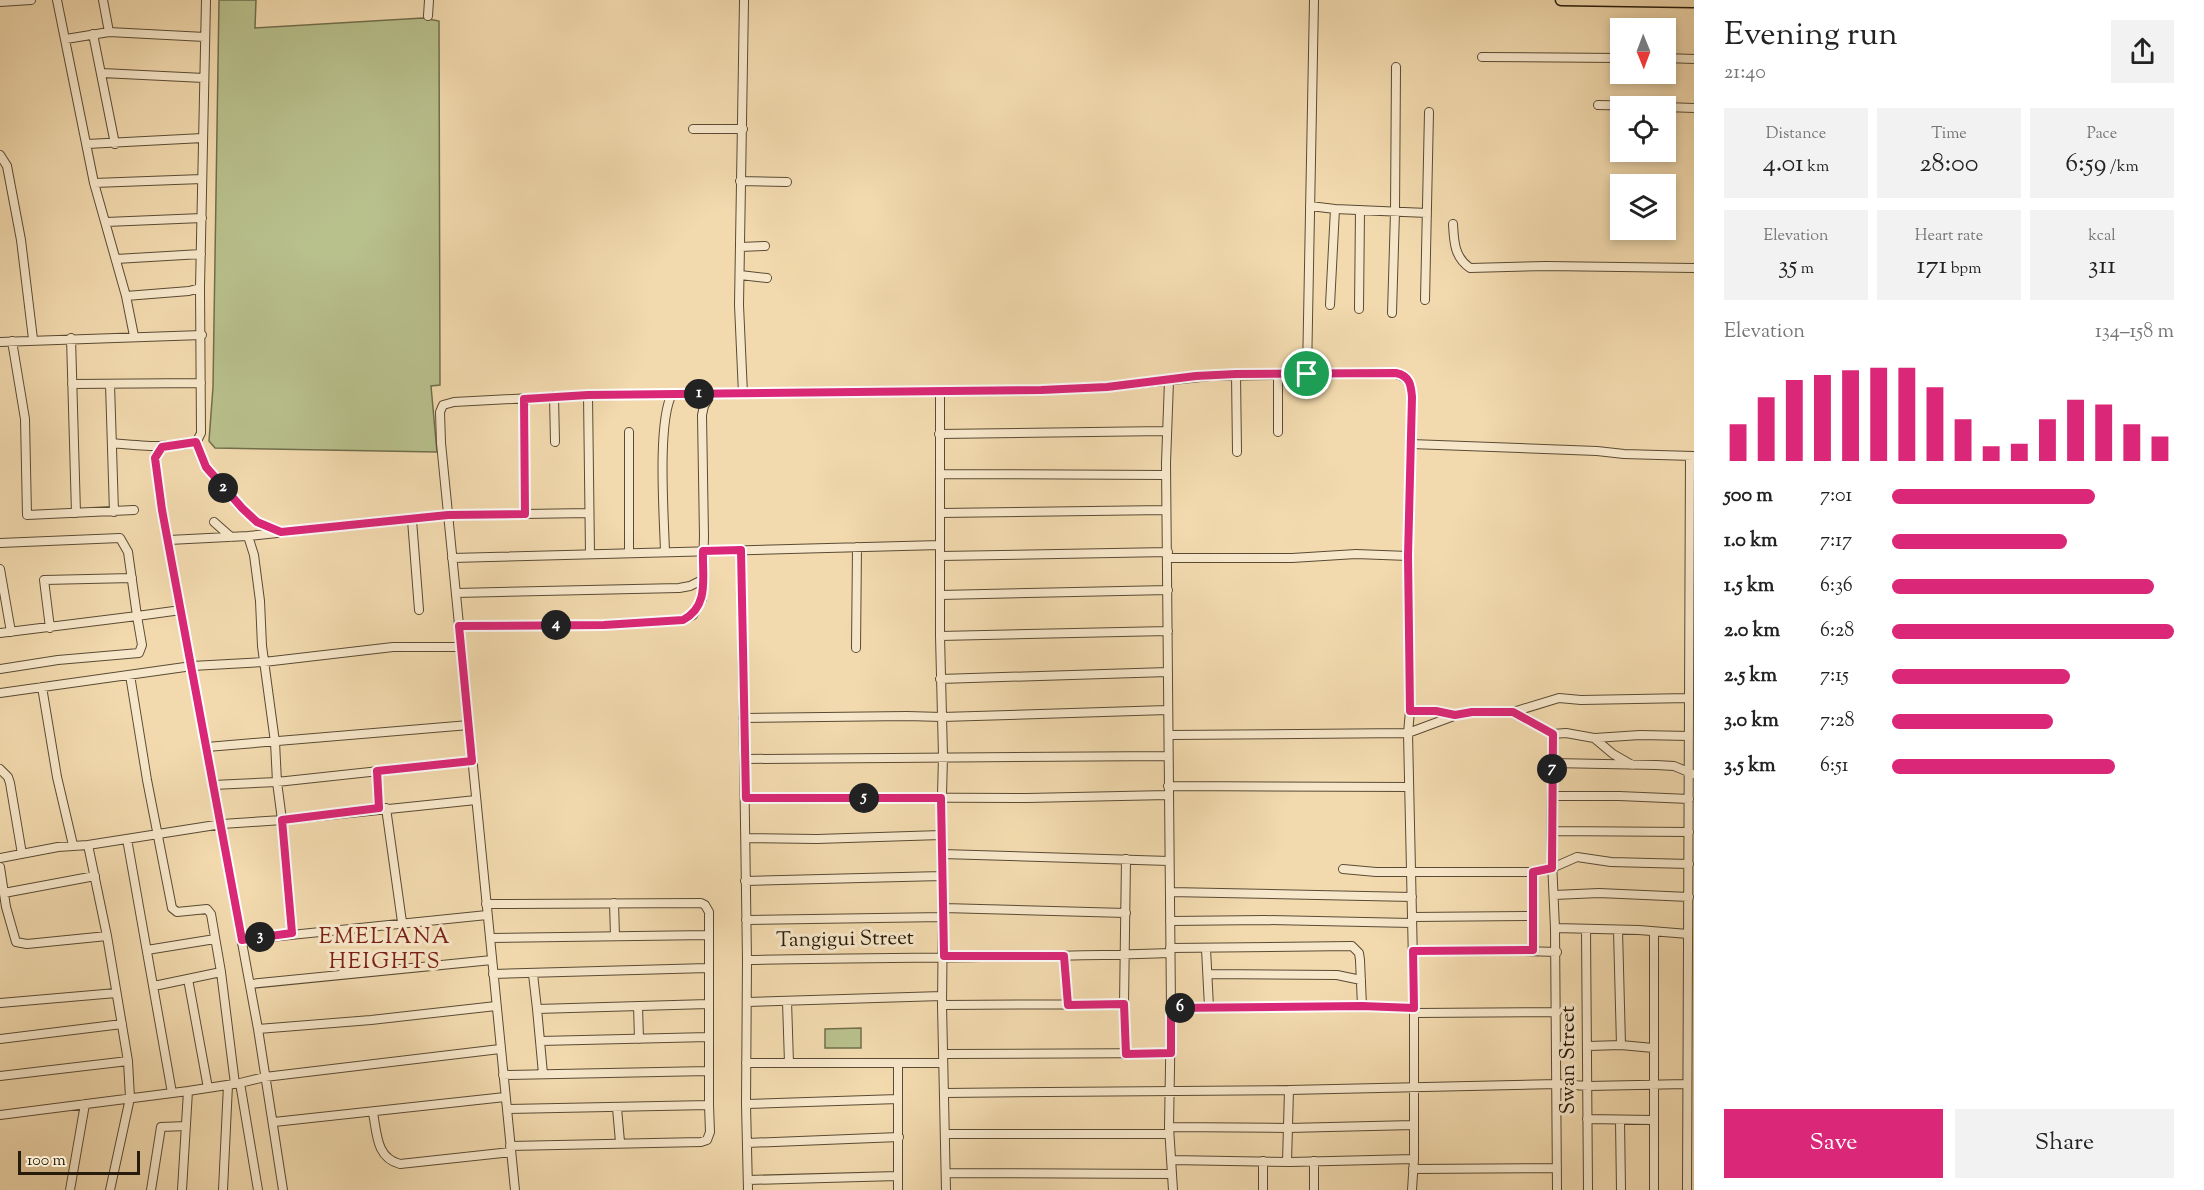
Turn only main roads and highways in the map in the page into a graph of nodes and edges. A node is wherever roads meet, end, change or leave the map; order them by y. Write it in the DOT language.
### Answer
graph roads {
  1 [pos="1564,0"];
  2 [pos="1613,0"];
  3 [pos="1664,1"];
  4 [pos="1694,2"];
  1 -- 2 [label="main road"];
  2 -- 3 [label="main road"];
  3 -- 4 [label="main road"];
}
